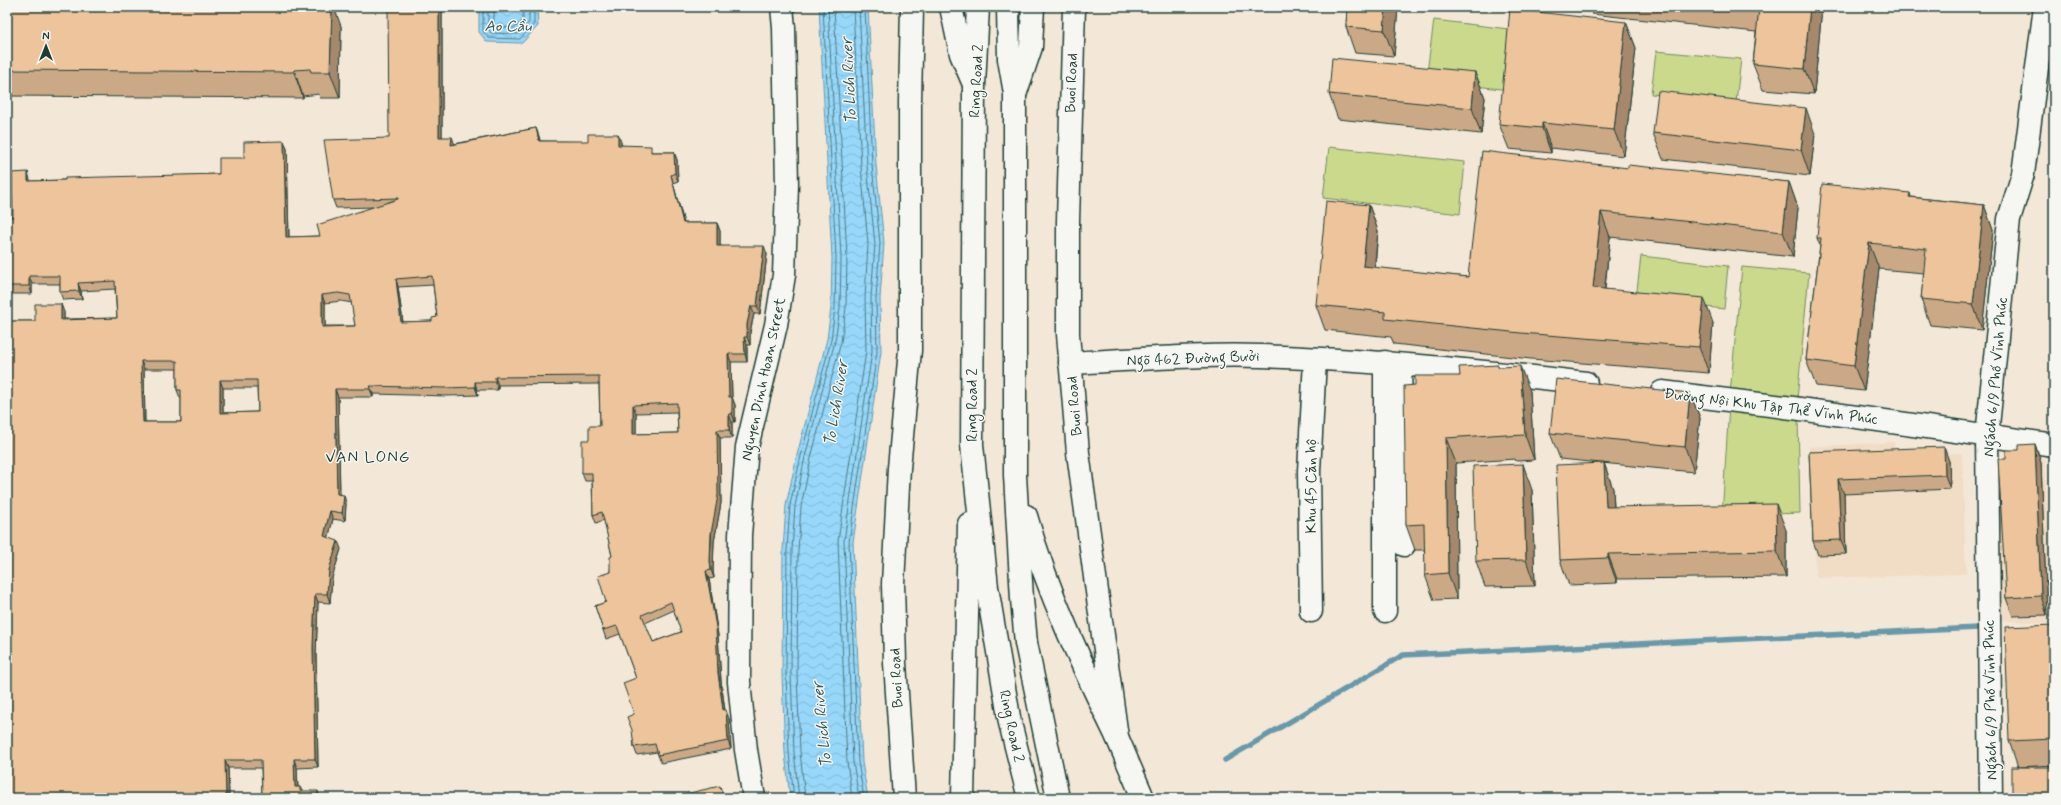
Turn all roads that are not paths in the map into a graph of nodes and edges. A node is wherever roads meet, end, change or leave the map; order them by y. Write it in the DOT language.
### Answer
graph roads {
  1 [pos="782,7"];
  2 [pos="912,7"];
  3 [pos="951,7"];
  4 [pos="978,7"];
  5 [pos="1008,7"];
  6 [pos="1033,7"];
  7 [pos="1074,7"];
  8 [pos="2045,7"];
  9 [pos="974,85"];
  10 [pos="1015,93"];
  11 [pos="1315,360"];
  12 [pos="1392,362"];
  13 [pos="1070,363"];
  14 [pos="1604,385"];
  15 [pos="1642,390"];
  16 [pos="1987,436"];
  17 [pos="972,445"];
  18 [pos="2054,445"];
  19 [pos="1015,474"];
  20 [pos="1404,545"];
  21 [pos="1311,612"];
  22 [pos="1385,612"];
  23 [pos="1117,737"];
  24 [pos="754,798"];
  25 [pos="904,798"];
  26 [pos="963,798"];
  27 [pos="1029,798"];
  28 [pos="1058,798"];
  29 [pos="1143,798"];
  30 [pos="1991,798"];
  1 -- 24 [label="main road, Nguyen Dinh Hoan Street"];
  2 -- 25 [label="main road, Buoi Road"];
  3 -- 9 [label="main road"];
  4 -- 9 [label="main road, Ring Road 2"];
  5 -- 10 [label="main road, Ring Road 2"];
  6 -- 10 [label="main road"];
  7 -- 13 [label="main road, Buoi Road"];
  8 -- 16 [label="main road, Ngách 6/9 Phố Vĩnh Phúc"];
  9 -- 17 [label="main road, Ring Road 2"];
  10 -- 19 [label="main road, Ring Road 2"];
  11 -- 12 [label="main road"];
  11 -- 13 [label="main road, Ngõ 462 Đường Bưởi"];
  11 -- 21 [label="main road, Khu 45 Căn hộ"];
  12 -- 14 [label="main road"];
  12 -- 20 [label="main road"];
  12 -- 22 [label="main road"];
  13 -- 23 [label="main road, Buoi Road"];
  15 -- 16 [label="main road, Đường Nội Khu Tập Thể Vĩnh Phúc"];
  16 -- 18 [label="main road, Đường Nội Khu Tập Thể Vĩnh Phúc"];
  16 -- 30 [label="main road, Ngách 6/9 Phố Vĩnh Phúc"];
  17 -- 26 [label="main road"];
  17 -- 27 [label="main road, Ring Road 2"];
  19 -- 23 [label="main road"];
  19 -- 28 [label="main road, Ring Road 2"];
  23 -- 29 [label="main road, Buoi Road"];
}
